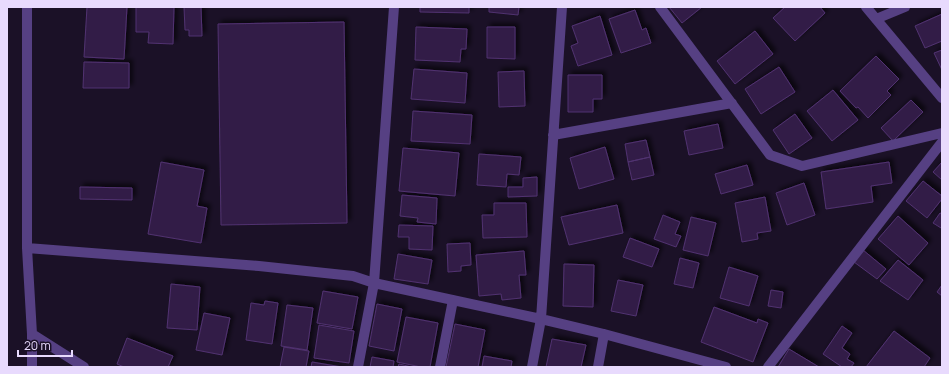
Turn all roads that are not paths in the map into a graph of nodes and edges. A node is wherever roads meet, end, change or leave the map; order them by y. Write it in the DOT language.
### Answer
graph roads {
  1 [pos="27,7"];
  2 [pos="394,7"];
  3 [pos="562,7"];
  4 [pos="660,7"];
  5 [pos="866,7"];
  6 [pos="905,7"];
  7 [pos="876,19"];
  8 [pos="942,98"];
  9 [pos="732,102"];
  10 [pos="942,133"];
  11 [pos="553,135"];
  12 [pos="942,142"];
  13 [pos="27,248"];
  14 [pos="374,283"];
  15 [pos="453,300"];
  16 [pos="541,318"];
  17 [pos="32,334"];
  18 [pos="604,334"];
  19 [pos="710,364"];
  20 [pos="32,367"];
  21 [pos="84,367"];
  22 [pos="358,367"];
  23 [pos="440,367"];
  24 [pos="532,367"];
  25 [pos="598,367"];
  26 [pos="726,367"];
  27 [pos="768,367"];
  1 -- 13 [label="street"];
  2 -- 14 [label="street"];
  3 -- 11 [label="street"];
  4 -- 9 [label="street"];
  5 -- 7 [label="street"];
  6 -- 7 [label="street"];
  7 -- 8 [label="street"];
  9 -- 10 [label="street"];
  9 -- 11 [label="street"];
  11 -- 16 [label="street"];
  12 -- 27 [label="street"];
  13 -- 14 [label="street"];
  13 -- 17 [label="street"];
  14 -- 15 [label="street"];
  14 -- 22 [label="street"];
  15 -- 16 [label="street"];
  15 -- 23 [label="street"];
  16 -- 18 [label="street"];
  16 -- 24 [label="street"];
  17 -- 20 [label="street"];
  17 -- 21 [label="street"];
  18 -- 19 [label="street"];
  18 -- 25 [label="street"];
  19 -- 26 [label="street"];
}
